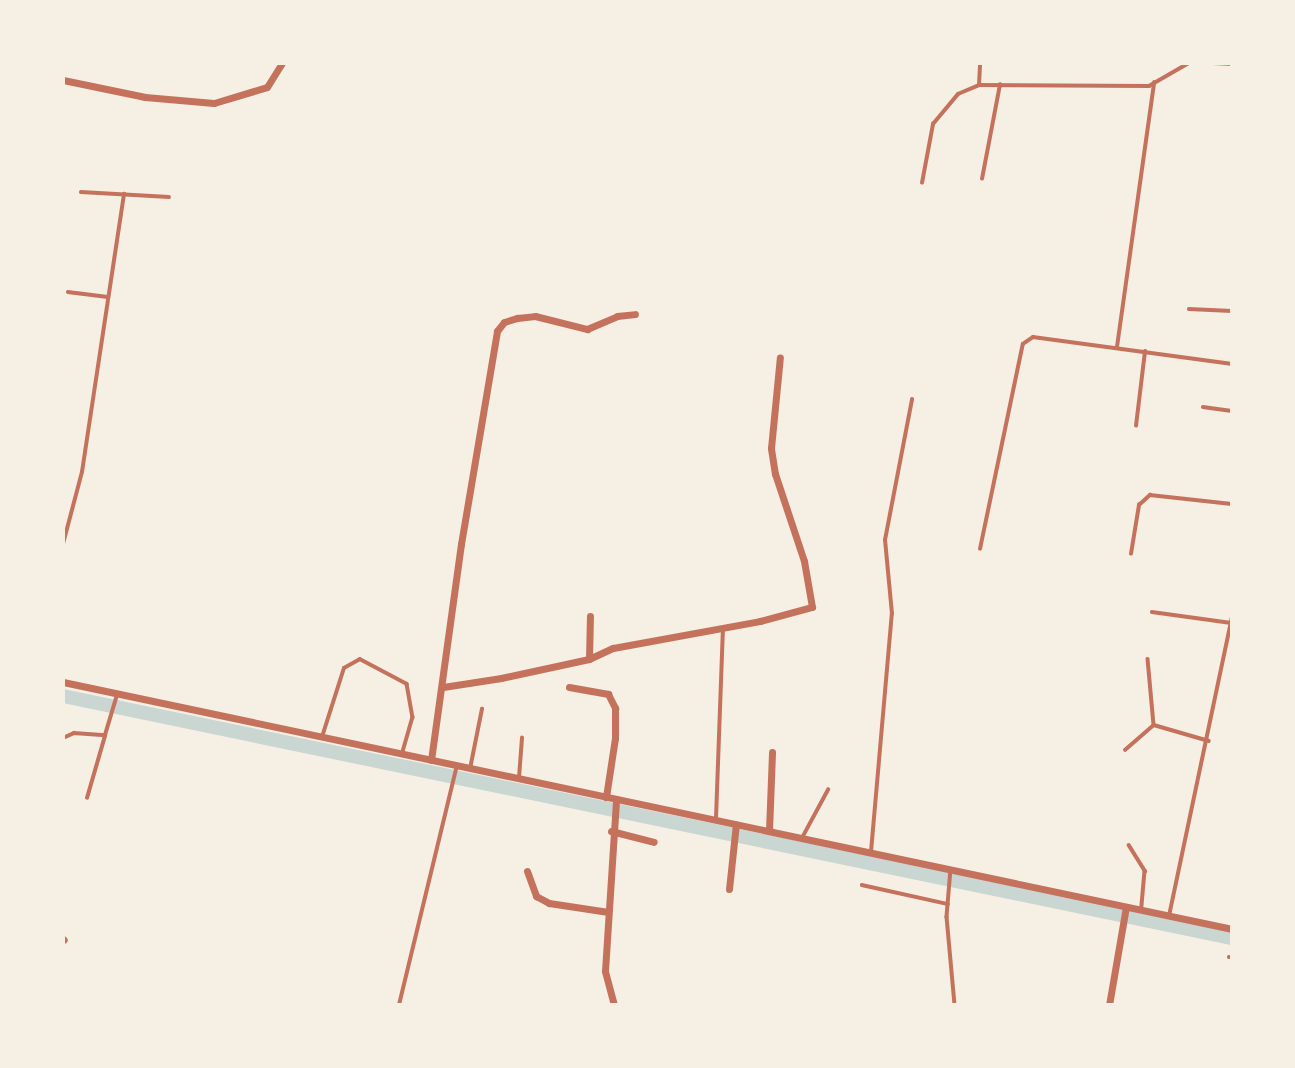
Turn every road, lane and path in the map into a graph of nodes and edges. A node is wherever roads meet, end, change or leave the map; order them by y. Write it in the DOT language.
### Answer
graph roads {
  1 [pos="282,63"];
  2 [pos="980,63"];
  3 [pos="1189,63"];
  4 [pos="1213,63"];
  5 [pos="1232,64"];
  6 [pos="63,80"];
  7 [pos="1154,81"];
  8 [pos="979,85"];
  9 [pos="1000,85"];
  10 [pos="982,179"];
  11 [pos="922,183"];
  12 [pos="81,192"];
  13 [pos="124,194"];
  14 [pos="169,197"];
  15 [pos="68,292"];
  16 [pos="108,296"];
  17 [pos="1188,309"];
  18 [pos="1232,311"];
  19 [pos="635,314"];
  20 [pos="1117,347"];
  21 [pos="1145,352"];
  22 [pos="780,357"];
  23 [pos="1232,364"];
  24 [pos="912,400"];
  25 [pos="1203,407"];
  26 [pos="1232,411"];
  27 [pos="1136,426"];
  28 [pos="1232,504"];
  29 [pos="63,544"];
  30 [pos="980,549"];
  31 [pos="1131,554"];
  32 [pos="1152,612"];
  33 [pos="590,616"];
  34 [pos="1232,617"];
  35 [pos="1231,623"];
  36 [pos="723,628"];
  37 [pos="589,659"];
  38 [pos="1148,659"];
  39 [pos="63,682"];
  40 [pos="443,687"];
  41 [pos="569,687"];
  42 [pos="116,699"];
  43 [pos="482,709"];
  44 [pos="1154,725"];
  45 [pos="105,735"];
  46 [pos="63,738"];
  47 [pos="522,738"];
  48 [pos="321,739"];
  49 [pos="1209,741"];
  50 [pos="1125,750"];
  51 [pos="772,752"];
  52 [pos="403,754"];
  53 [pos="431,760"];
  54 [pos="457,766"];
  55 [pos="470,769"];
  56 [pos="519,779"];
  57 [pos="828,790"];
  58 [pos="606,797"];
  59 [pos="87,798"];
  60 [pos="615,803"];
  61 [pos="716,820"];
  62 [pos="736,824"];
  63 [pos="611,827"];
  64 [pos="769,831"];
  65 [pos="802,838"];
  66 [pos="654,842"];
  67 [pos="1129,845"];
  68 [pos="871,852"];
  69 [pos="527,871"];
  70 [pos="951,871"];
  71 [pos="862,885"];
  72 [pos="729,888"];
  73 [pos="948,904"];
  74 [pos="1126,907"];
  75 [pos="1141,910"];
  76 [pos="608,912"];
  77 [pos="1169,918"];
  78 [pos="1232,929"];
  79 [pos="399,1005"];
  80 [pos="614,1005"];
  81 [pos="955,1005"];
  82 [pos="1109,1005"];
  1 -- 6 [label="street"];
  2 -- 8 [label="lane"];
  3 -- 7 [label="lane"];
  4 -- 5 [label="lane"];
  7 -- 9 [label="lane"];
  7 -- 20 [label="lane"];
  8 -- 9 [label="lane"];
  8 -- 11 [label="lane"];
  9 -- 10 [label="lane"];
  12 -- 13 [label="lane"];
  13 -- 14 [label="lane"];
  13 -- 16 [label="lane"];
  15 -- 16 [label="lane"];
  16 -- 29 [label="lane"];
  17 -- 18 [label="lane"];
  19 -- 40 [label="street"];
  20 -- 21 [label="lane"];
  20 -- 30 [label="lane"];
  21 -- 23 [label="lane"];
  21 -- 27 [label="lane"];
  22 -- 36 [label="street"];
  24 -- 68 [label="lane"];
  25 -- 26 [label="lane"];
  28 -- 31 [label="lane"];
  32 -- 35 [label="lane"];
  33 -- 37 [label="street"];
  34 -- 35 [label="lane"];
  35 -- 49 [label="lane"];
  36 -- 37 [label="street"];
  36 -- 61 [label="lane"];
  37 -- 40 [label="street"];
  38 -- 44 [label="lane"];
  39 -- 42 [label="street"];
  40 -- 53 [label="street"];
  41 -- 58 [label="street"];
  42 -- 45 [label="lane"];
  42 -- 48 [label="street"];
  43 -- 55 [label="lane"];
  44 -- 49 [label="lane"];
  44 -- 50 [label="lane"];
  45 -- 46 [label="lane"];
  45 -- 59 [label="lane"];
  47 -- 56 [label="lane"];
  48 -- 52 [label="street"];
  48 -- 52 [label="lane"];
  49 -- 77 [label="lane"];
  51 -- 64 [label="street"];
  52 -- 53 [label="street"];
  53 -- 54 [label="street"];
  54 -- 55 [label="street"];
  54 -- 79 [label="lane"];
  55 -- 56 [label="street"];
  56 -- 58 [label="street"];
  57 -- 65 [label="lane"];
  58 -- 60 [label="street"];
  60 -- 61 [label="street"];
  60 -- 63 [label="street"];
  61 -- 62 [label="street"];
  62 -- 64 [label="street"];
  62 -- 72 [label="street"];
  63 -- 66 [label="street"];
  63 -- 76 [label="street"];
  64 -- 65 [label="street"];
  65 -- 68 [label="street"];
  67 -- 75 [label="lane"];
  68 -- 70 [label="street"];
  69 -- 76 [label="street"];
  70 -- 73 [label="lane"];
  70 -- 74 [label="street"];
  71 -- 73 [label="lane"];
  73 -- 81 [label="lane"];
  74 -- 75 [label="street"];
  74 -- 82 [label="street"];
  75 -- 77 [label="street"];
  76 -- 80 [label="street"];
  77 -- 78 [label="street"];
}
